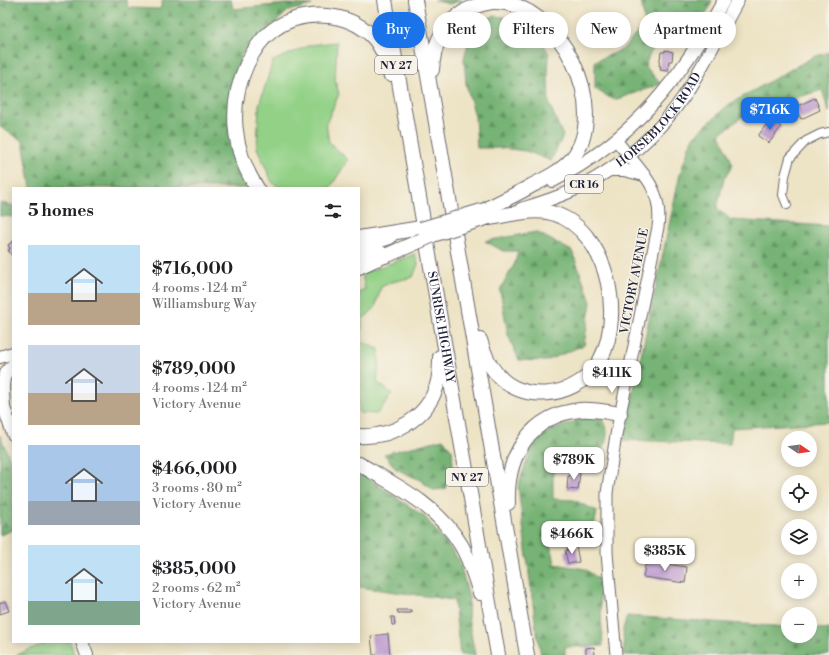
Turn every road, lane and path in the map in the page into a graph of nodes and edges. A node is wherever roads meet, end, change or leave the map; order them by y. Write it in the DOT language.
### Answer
graph roads {
  1 [pos="385,0"];
  2 [pos="415,0"];
  3 [pos="724,0"];
  4 [pos="738,0"];
  5 [pos="431,93"];
  6 [pos="407,130"];
  7 [pos="829,132"];
  8 [pos="616,140"];
  9 [pos="628,156"];
  10 [pos="609,170"];
  11 [pos="644,175"];
  12 [pos="256,187"];
  13 [pos="787,205"];
  14 [pos="488,213"];
  15 [pos="426,232"];
  16 [pos="360,238"];
  17 [pos="388,244"];
  18 [pos="360,248"];
  19 [pos="360,258"];
  20 [pos="360,267"];
  21 [pos="464,284"];
  22 [pos="436,299"];
  23 [pos="12,353"];
  24 [pos="0,357"];
  25 [pos="12,361"];
  26 [pos="0,365"];
  27 [pos="12,366"];
  28 [pos="2,401"];
  29 [pos="620,414"];
  30 [pos="12,431"];
  31 [pos="360,436"];
  32 [pos="360,465"];
  33 [pos="509,547"];
  34 [pos="82,643"];
  35 [pos="87,655"];
  36 [pos="498,655"];
  37 [pos="527,655"];
  38 [pos="616,655"];
  1 -- 6 [label="highway, SUNRISE HIGHWAY / NY 27"];
  2 -- 5 [label="highway, NY 27"];
  3 -- 8 [label="main road, HORSEBLOCK ROAD / CR 16"];
  4 -- 9 [label="main road, HORSEBLOCK ROAD / CR 16"];
  5 -- 14 [label="highway"];
  5 -- 21 [label="highway, NY 27"];
  6 -- 12 [label="highway"];
  6 -- 22 [label="highway, SUNRISE HIGHWAY / NY 27"];
  7 -- 13 [label="street"];
  8 -- 9 [label="street, VICTORY AVENUE"];
  8 -- 14 [label="main road, HORSEBLOCK ROAD / CR 16"];
  9 -- 10 [label="main road, HORSEBLOCK ROAD / CR 16"];
  9 -- 11 [label="street, VICTORY AVENUE"];
  10 -- 11 [label="main road"];
  10 -- 14 [label="main road, HORSEBLOCK ROAD / CR 16"];
  11 -- 29 [label="street, VICTORY AVENUE"];
  14 -- 15 [label="main road, HORSEBLOCK ROAD / CR 16, bridge"];
  14 -- 21 [label="highway"];
  15 -- 17 [label="highway"];
  15 -- 17 [label="highway, bridge"];
  16 -- 17 [label="highway"];
  17 -- 18 [label="main road"];
  17 -- 19 [label="main road"];
  17 -- 20 [label="highway"];
  21 -- 33 [label="highway, NY 27"];
  22 -- 31 [label="highway"];
  22 -- 36 [label="highway, SUNRISE HIGHWAY / NY 27"];
  23 -- 24 [label="main road"];
  25 -- 26 [label="main road"];
  27 -- 28 [label="main road"];
  28 -- 30 [label="main road"];
  29 -- 33 [label="highway"];
  29 -- 38 [label="street, VICTORY AVENUE"];
  32 -- 36 [label="highway"];
  33 -- 37 [label="highway, NY 27"];
  34 -- 35 [label="main road"];
}
